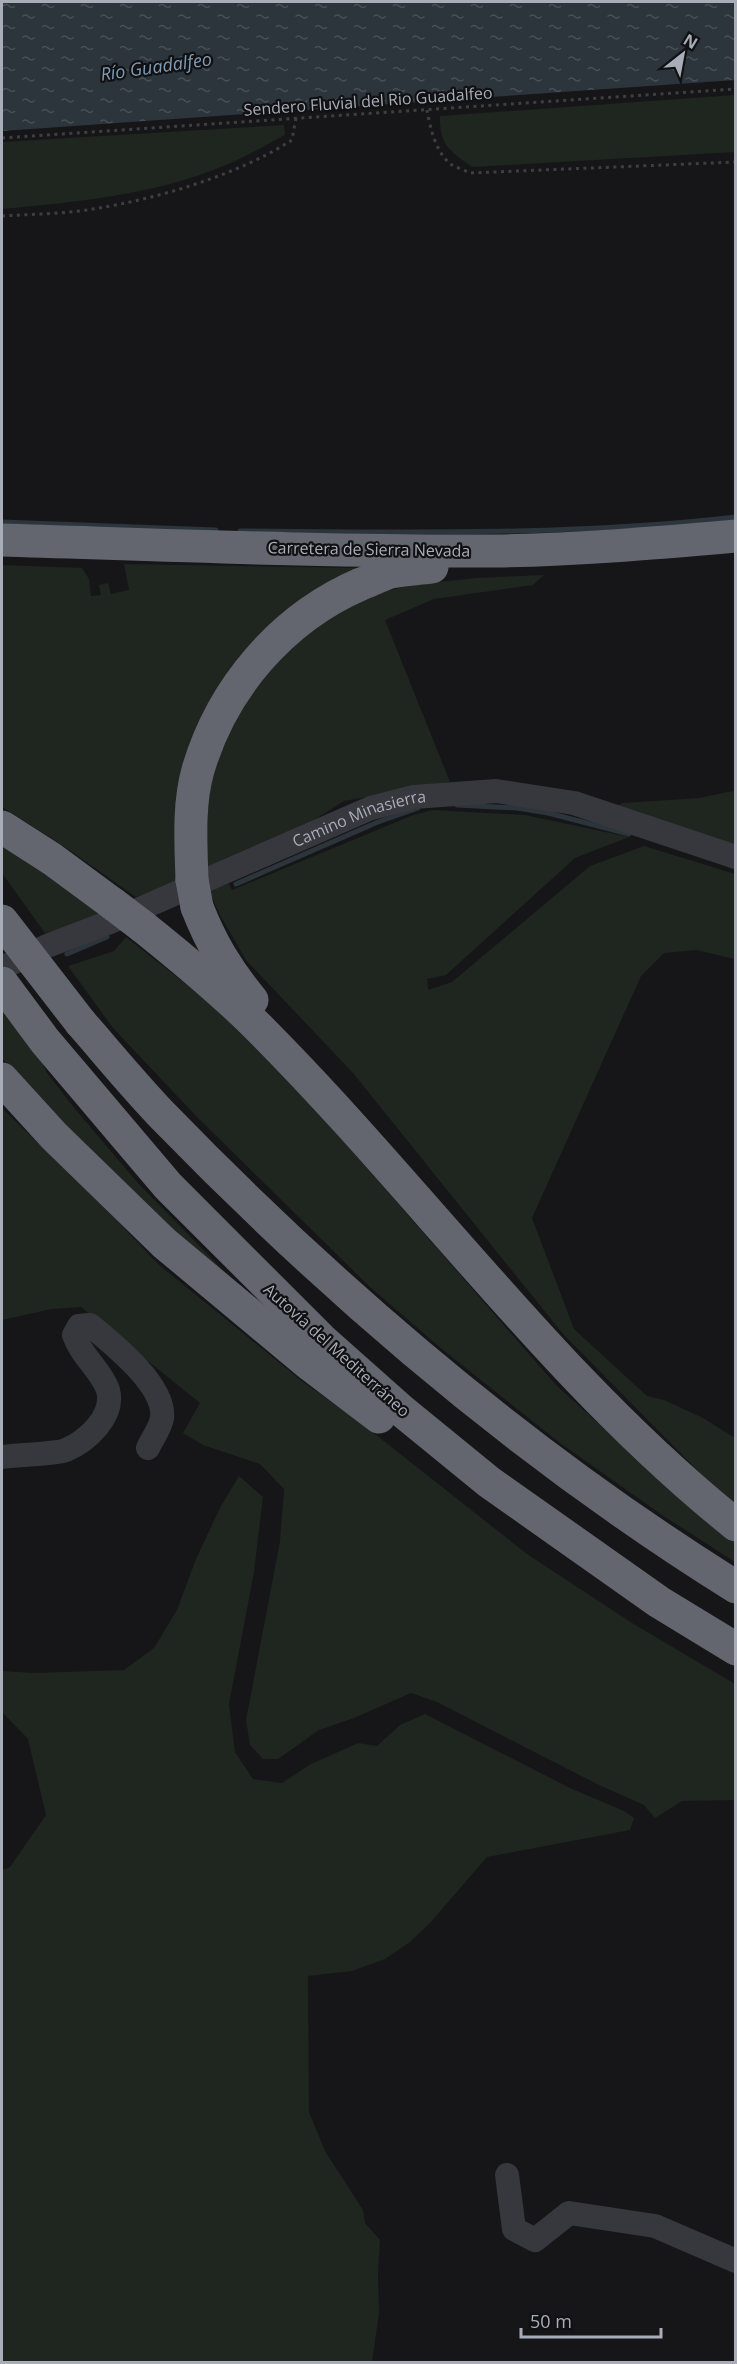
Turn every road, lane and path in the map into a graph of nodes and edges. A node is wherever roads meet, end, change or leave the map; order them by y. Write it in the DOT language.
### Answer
graph roads {
  1 [pos="735,89"];
  2 [pos="427,110"];
  3 [pos="296,118"];
  4 [pos="2,138"];
  5 [pos="735,162"];
  6 [pos="2,216"];
  7 [pos="735,536"];
  8 [pos="2,540"];
  9 [pos="498,551"];
  10 [pos="2,827"];
  11 [pos="735,857"];
  12 [pos="2,921"];
  13 [pos="2,968"];
  14 [pos="2,982"];
  15 [pos="2,1078"];
  16 [pos="328,1100"];
  17 [pos="148,1448"];
  18 [pos="2,1457"];
  19 [pos="735,1525"];
  20 [pos="565,1537"];
  21 [pos="735,1587"];
  22 [pos="735,1649"];
  23 [pos="507,2175"];
  24 [pos="735,2261"];
  1 -- 2 [label="path, Sendero Fluvial del Rio Guadalfeo"];
  2 -- 3 [label="path, Sendero Fluvial del Rio Guadalfeo"];
  2 -- 5 [label="path"];
  3 -- 4 [label="path, Sendero Fluvial del Rio Guadalfeo"];
  3 -- 6 [label="path"];
  7 -- 9 [label="highway, Carretera de Sierra Nevada"];
  8 -- 9 [label="highway, Carretera de Sierra Nevada"];
  9 -- 16 [label="highway"];
  10 -- 16 [label="highway, bridge"];
  11 -- 13 [label="street, Camino Minasierra"];
  12 -- 21 [label="highway, bridge"];
  14 -- 20 [label="highway, Autovía del Mediterráneo"];
  15 -- 20 [label="highway"];
  16 -- 19 [label="highway"];
  17 -- 18 [label="street"];
  20 -- 22 [label="highway, Autovía del Mediterráneo"];
  23 -- 24 [label="street"];
}
